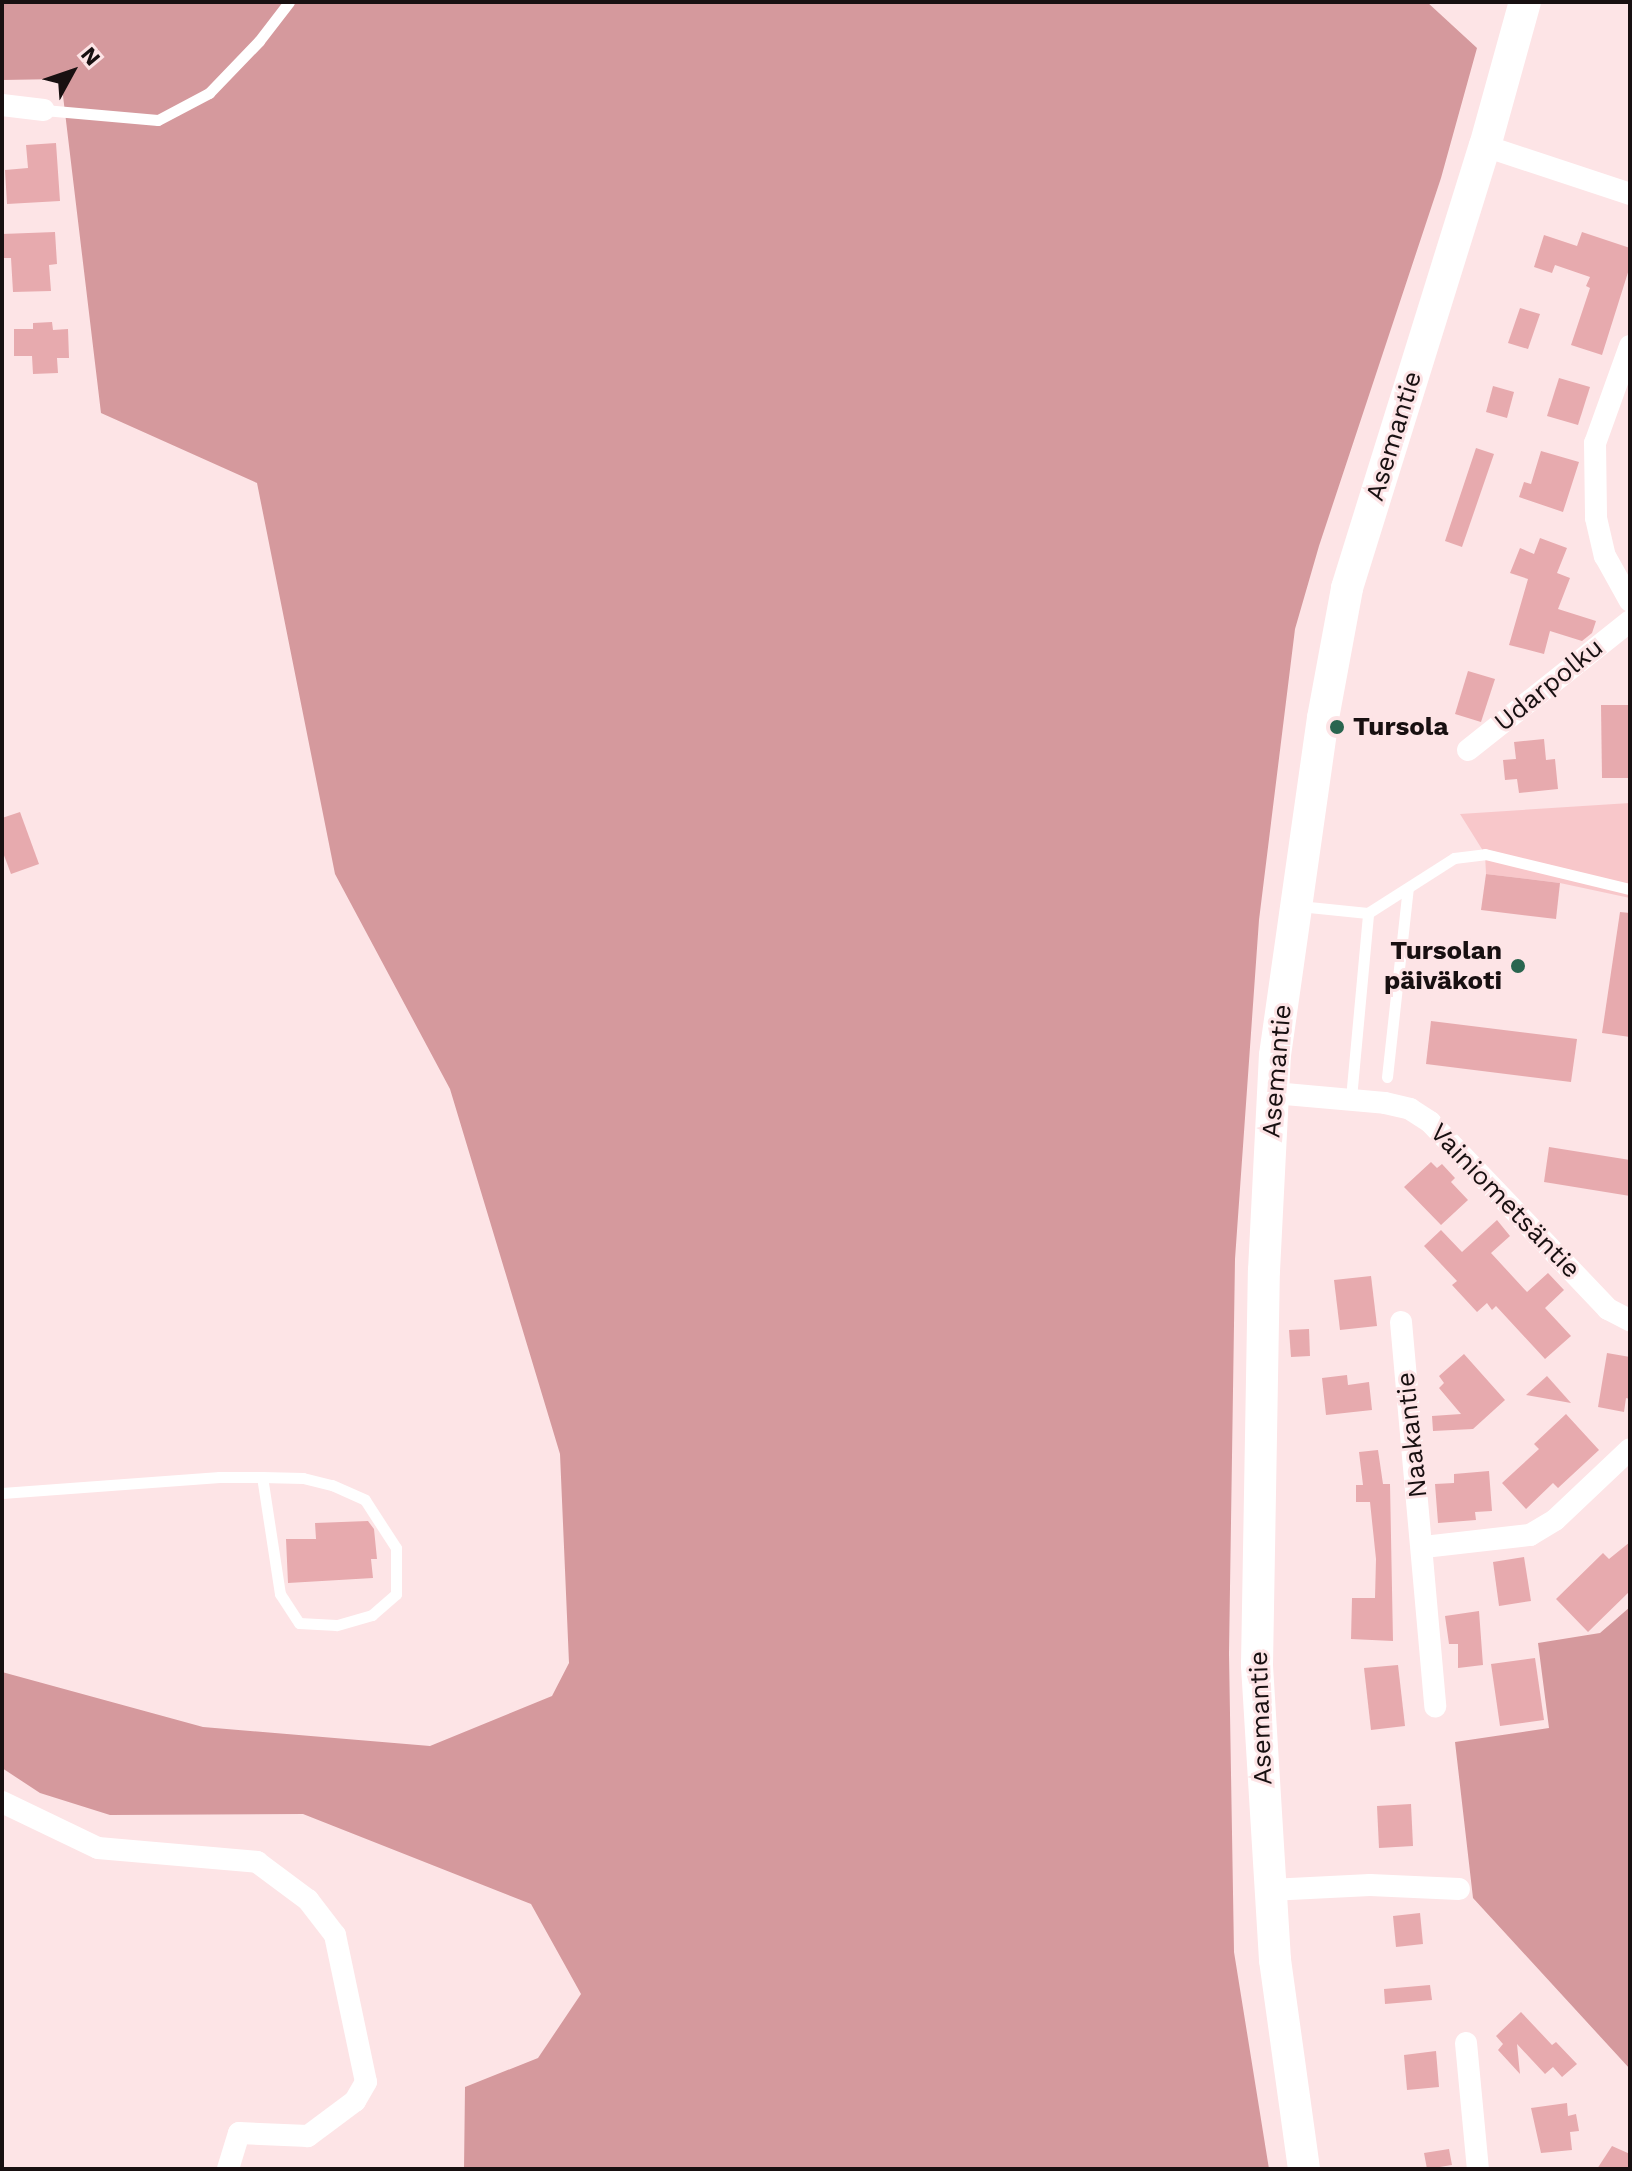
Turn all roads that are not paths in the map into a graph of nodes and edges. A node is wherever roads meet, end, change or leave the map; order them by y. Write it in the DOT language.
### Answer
graph roads {
  1 [pos="289,2"];
  2 [pos="1525,2"];
  3 [pos="2,105"];
  4 [pos="44,110"];
  5 [pos="1485,146"];
  6 [pos="1630,194"];
  7 [pos="1630,346"];
  8 [pos="1630,601"];
  9 [pos="1630,621"];
  10 [pos="1468,750"];
  11 [pos="1408,888"];
  12 [pos="1630,889"];
  13 [pos="1295,905"];
  14 [pos="1368,913"];
  15 [pos="1387,1077"];
  16 [pos="1352,1088"];
  17 [pos="1274,1093"];
  18 [pos="1630,1320"];
  19 [pos="1401,1322"];
  20 [pos="1630,1449"];
  21 [pos="262,1477"];
  22 [pos="2,1493"];
  23 [pos="1424,1547"];
  24 [pos="1435,1706"];
  25 [pos="2,1802"];
  26 [pos="1459,1889"];
  27 [pos="1269,1890"];
  28 [pos="1466,2043"];
  29 [pos="228,2169"];
  30 [pos="1304,2169"];
  31 [pos="1478,2169"];
  1 -- 4 [label="lane"];
  2 -- 5 [label="main road, Asemantie"];
  3 -- 4 [label="street"];
  5 -- 6 [label="street"];
  5 -- 13 [label="main road, Asemantie"];
  7 -- 8 [label="street"];
  9 -- 10 [label="street, Udarpolku"];
  11 -- 12 [label="lane"];
  11 -- 14 [label="lane"];
  11 -- 15 [label="lane"];
  13 -- 14 [label="lane"];
  13 -- 17 [label="main road, Asemantie"];
  14 -- 16 [label="lane"];
  16 -- 17 [label="street, Vainiometsäntie"];
  16 -- 18 [label="street, Vainiometsäntie"];
  17 -- 27 [label="main road, Asemantie"];
  19 -- 23 [label="street, Naakantie"];
  20 -- 23 [label="street"];
  21 -- 21 [label="lane"];
  21 -- 22 [label="lane"];
  23 -- 24 [label="street, Naakantie"];
  25 -- 29 [label="street"];
  26 -- 27 [label="street"];
  27 -- 30 [label="main road, Asemantie"];
  28 -- 31 [label="street"];
}
